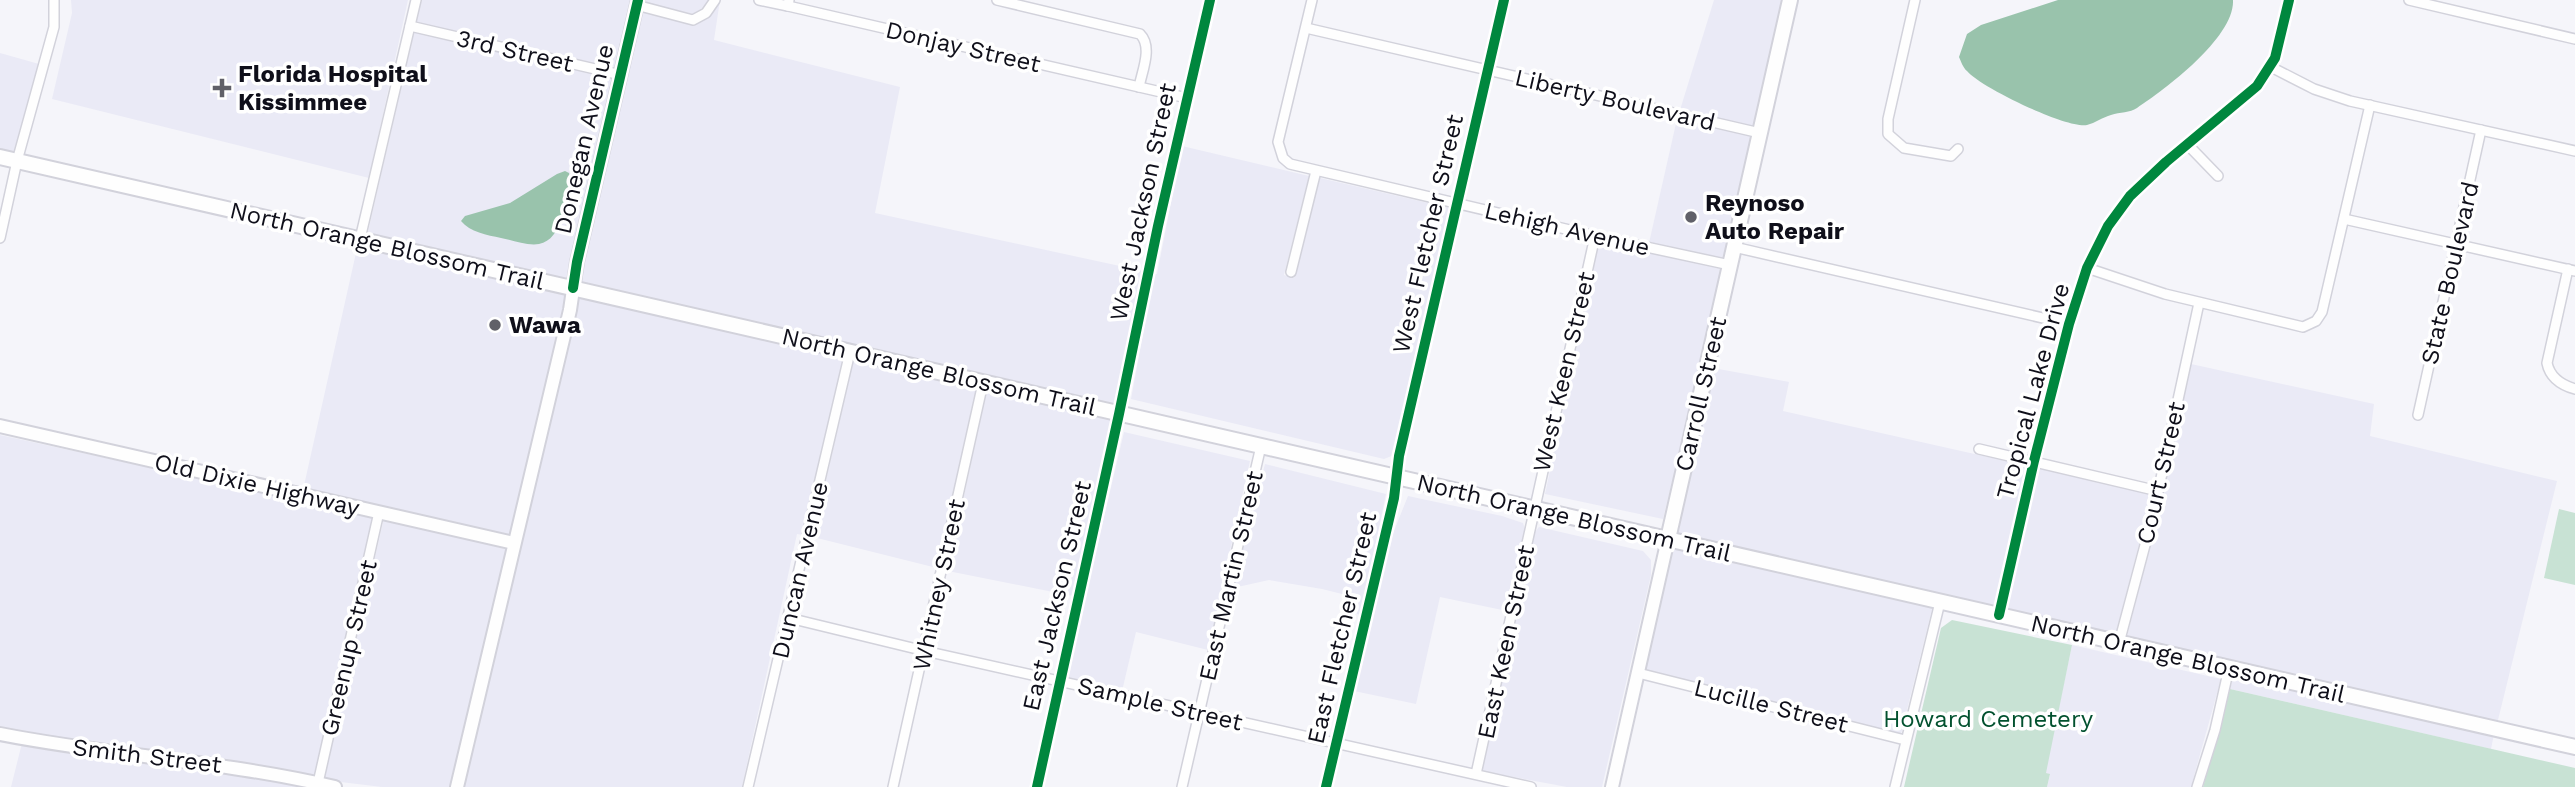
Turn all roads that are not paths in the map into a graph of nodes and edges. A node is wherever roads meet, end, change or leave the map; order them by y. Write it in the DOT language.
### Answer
graph roads {
  1 [pos="54,0"];
  2 [pos="416,0"];
  3 [pos="715,0"];
  4 [pos="759,0"];
  5 [pos="997,0"];
  6 [pos="1210,0"];
  7 [pos="1312,0"];
  8 [pos="1504,0"];
  9 [pos="1790,0"];
  10 [pos="1915,0"];
  11 [pos="2289,0"];
  12 [pos="2409,0"];
  13 [pos="637,3"];
  14 [pos="788,3"];
  15 [pos="410,26"];
  16 [pos="1306,28"];
  17 [pos="2575,39"];
  18 [pos="2271,67"];
  19 [pos="1487,70"];
  20 [pos="621,75"];
  21 [pos="1139,87"];
  22 [pos="1187,98"];
  23 [pos="2370,105"];
  24 [pos="2481,130"];
  25 [pos="1760,133"];
  26 [pos="2187,144"];
  27 [pos="1958,149"];
  28 [pos="2575,151"];
  29 [pos="0,157"];
  30 [pos="18,161"];
  31 [pos="1316,171"];
  32 [pos="2218,176"];
  33 [pos="1456,204"];
  34 [pos="2344,219"];
  35 [pos="1595,236"];
  36 [pos="0,239"];
  37 [pos="360,239"];
  38 [pos="2456,245"];
  39 [pos="1734,247"];
  40 [pos="1730,265"];
  41 [pos="2087,268"];
  42 [pos="2571,270"];
  43 [pos="1291,272"];
  44 [pos="573,288"];
  45 [pos="2199,303"];
  46 [pos="2070,324"];
  47 [pos="850,352"];
  48 [pos="983,383"];
  49 [pos="2575,389"];
  50 [pos="1119,414"];
  51 [pos="2418,415"];
  52 [pos="0,426"];
  53 [pos="1261,446"];
  54 [pos="1979,449"];
  55 [pos="2034,461"];
  56 [pos="1396,477"];
  57 [pos="2158,491"];
  58 [pos="1534,509"];
  59 [pos="379,512"];
  60 [pos="1668,539"];
  61 [pos="514,543"];
  62 [pos="1940,601"];
  63 [pos="1998,615"];
  64 [pos="789,618"];
  65 [pos="2119,643"];
  66 [pos="925,651"];
  67 [pos="2230,668"];
  68 [pos="1638,673"];
  69 [pos="1060,681"];
  70 [pos="1199,714"];
  71 [pos="0,734"];
  72 [pos="1905,740"];
  73 [pos="1336,744"];
  74 [pos="2575,747"];
  75 [pos="1476,774"];
  76 [pos="318,783"];
  77 [pos="335,787"];
  78 [pos="457,787"];
  79 [pos="748,787"];
  80 [pos="893,787"];
  81 [pos="1037,787"];
  82 [pos="1182,787"];
  83 [pos="1326,787"];
  84 [pos="1531,787"];
  85 [pos="1612,787"];
  86 [pos="1895,787"];
  87 [pos="2197,787"];
  1 -- 30 [label="street"];
  2 -- 15 [label="street"];
  3 -- 13 [label="street"];
  4 -- 14 [label="street, Donjay Street"];
  5 -- 21 [label="street"];
  6 -- 22 [label="street, West Jackson Street"];
  7 -- 16 [label="street"];
  8 -- 19 [label="street, West Fletcher Street"];
  9 -- 25 [label="main road, Carroll Street"];
  10 -- 27 [label="street"];
  11 -- 18 [label="street, Tropical Lake Drive"];
  12 -- 17 [label="street"];
  13 -- 20 [label="street, Donegan Avenue"];
  14 -- 21 [label="street, Donjay Street"];
  15 -- 20 [label="street, 3rd Street"];
  15 -- 37 [label="street"];
  16 -- 19 [label="street, Liberty Boulevard"];
  16 -- 31 [label="street, Lehigh Avenue"];
  18 -- 23 [label="street"];
  18 -- 26 [label="street, Tropical Lake Drive"];
  19 -- 25 [label="street, Liberty Boulevard"];
  19 -- 33 [label="street, West Fletcher Street"];
  20 -- 44 [label="street, Donegan Avenue"];
  21 -- 22 [label="street, Donjay Street"];
  22 -- 50 [label="street, West Jackson Street"];
  23 -- 24 [label="street"];
  23 -- 34 [label="street"];
  24 -- 28 [label="street"];
  24 -- 38 [label="street, State Boulevard"];
  25 -- 39 [label="main road, Carroll Street"];
  26 -- 32 [label="street"];
  26 -- 41 [label="street, Tropical Lake Drive"];
  29 -- 30 [label="main road, North Orange Blossom Trail"];
  30 -- 36 [label="street"];
  30 -- 37 [label="main road, North Orange Blossom Trail"];
  31 -- 33 [label="street, Lehigh Avenue"];
  31 -- 43 [label="street"];
  33 -- 35 [label="street, Lehigh Avenue"];
  33 -- 56 [label="street, West Fletcher Street"];
  34 -- 38 [label="street"];
  34 -- 45 [label="street"];
  35 -- 40 [label="street, Lehigh Avenue"];
  35 -- 58 [label="street, West Keen Street"];
  37 -- 44 [label="main road, North Orange Blossom Trail"];
  38 -- 42 [label="street"];
  38 -- 51 [label="street, State Boulevard"];
  39 -- 40 [label="main road, Carroll Street"];
  39 -- 46 [label="street"];
  40 -- 60 [label="main road, Carroll Street"];
  41 -- 45 [label="street"];
  41 -- 46 [label="street, Tropical Lake Drive"];
  42 -- 49 [label="street"];
  44 -- 47 [label="main road, North Orange Blossom Trail"];
  44 -- 61 [label="street, Donegan Avenue"];
  45 -- 57 [label="street, Court Street"];
  46 -- 55 [label="street, Tropical Lake Drive"];
  47 -- 48 [label="main road, North Orange Blossom Trail"];
  47 -- 64 [label="street, Duncan Avenue"];
  48 -- 50 [label="main road, North Orange Blossom Trail"];
  48 -- 66 [label="street, Whitney Street"];
  50 -- 53 [label="main road, North Orange Blossom Trail"];
  50 -- 69 [label="street, East Jackson Street"];
  52 -- 59 [label="street, Old Dixie Highway"];
  53 -- 56 [label="main road, North Orange Blossom Trail"];
  53 -- 70 [label="street, East Martin Street"];
  54 -- 55 [label="street"];
  55 -- 57 [label="street"];
  55 -- 63 [label="street, Tropical Lake Drive"];
  56 -- 58 [label="main road, North Orange Blossom Trail"];
  56 -- 73 [label="street, East Fletcher Street"];
  57 -- 65 [label="street, Court Street"];
  58 -- 60 [label="main road, North Orange Blossom Trail"];
  58 -- 75 [label="street, East Keen Street"];
  59 -- 61 [label="street, Old Dixie Highway"];
  59 -- 76 [label="street, Greenup Street"];
  60 -- 62 [label="main road, North Orange Blossom Trail"];
  60 -- 68 [label="street, Carroll Street"];
  61 -- 78 [label="street, Donegan Avenue"];
  62 -- 63 [label="main road, North Orange Blossom Trail"];
  62 -- 72 [label="street"];
  63 -- 65 [label="main road, North Orange Blossom Trail"];
  64 -- 66 [label="street, Sample Street"];
  64 -- 79 [label="street, Duncan Avenue"];
  65 -- 67 [label="main road, North Orange Blossom Trail"];
  66 -- 69 [label="street, Sample Street"];
  66 -- 80 [label="street, Whitney Street"];
  67 -- 74 [label="main road, North Orange Blossom Trail"];
  67 -- 87 [label="street"];
  68 -- 72 [label="street, Lucille Street"];
  68 -- 85 [label="street, Carroll Street"];
  69 -- 70 [label="street, Sample Street"];
  69 -- 81 [label="street, East Jackson Street"];
  70 -- 73 [label="street, Sample Street"];
  70 -- 82 [label="street, East Martin Street"];
  71 -- 76 [label="street, Smith Street"];
  72 -- 86 [label="street"];
  73 -- 75 [label="street, Sample Street"];
  73 -- 83 [label="street, East Fletcher Street"];
  75 -- 84 [label="street, Sample Street"];
  76 -- 77 [label="street, Smith Street"];
}
